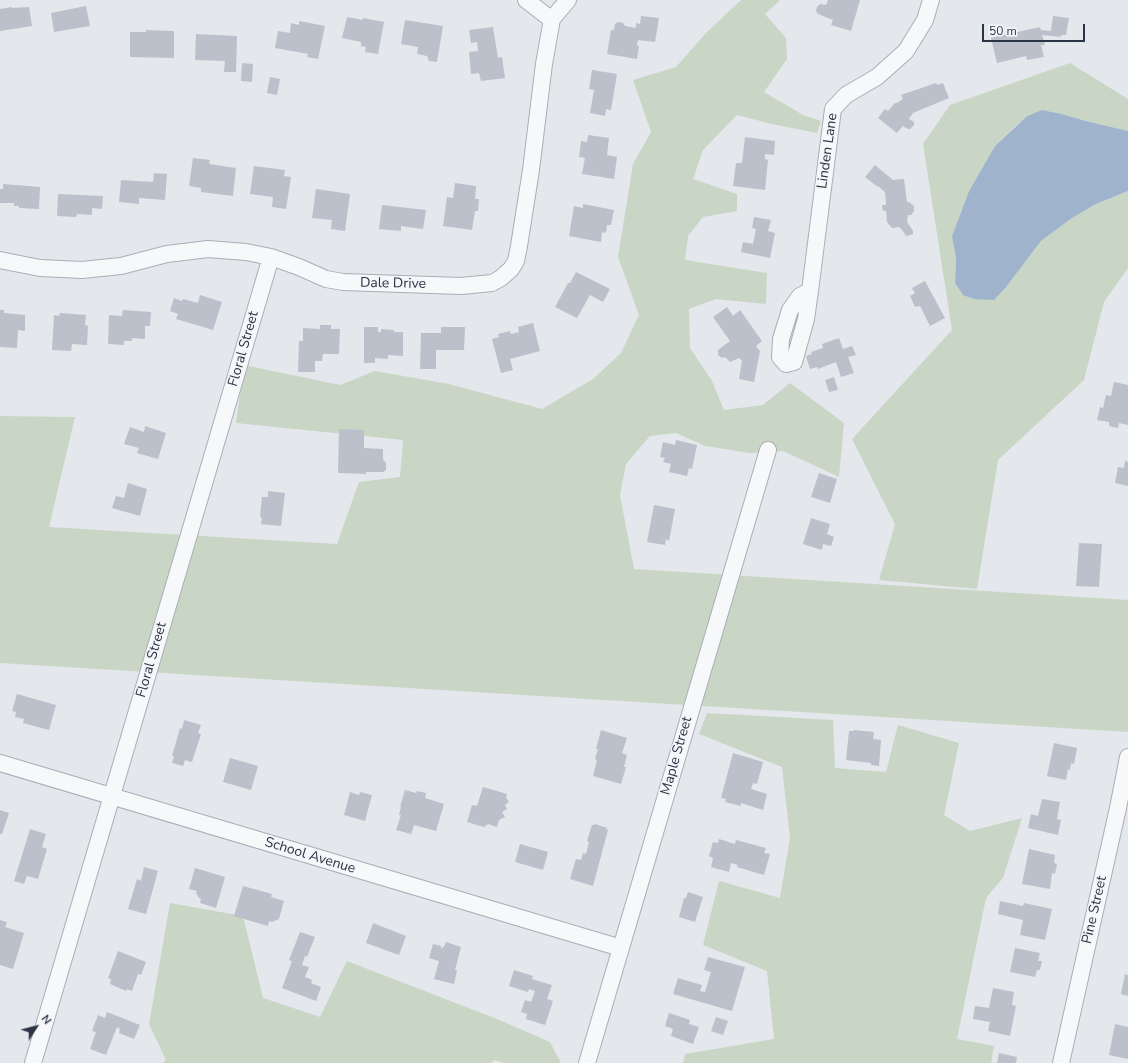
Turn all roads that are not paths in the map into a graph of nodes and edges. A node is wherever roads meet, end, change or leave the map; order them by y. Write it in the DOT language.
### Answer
graph roads {
  1 [pos="526,0"];
  2 [pos="568,0"];
  3 [pos="931,0"];
  4 [pos="552,19"];
  5 [pos="271,256"];
  6 [pos="0,260"];
  7 [pos="810,291"];
  8 [pos="768,450"];
  9 [pos="1128,757"];
  10 [pos="0,763"];
  11 [pos="111,796"];
  12 [pos="1123,809"];
  13 [pos="621,948"];
  14 [pos="32,1063"];
  15 [pos="587,1063"];
  16 [pos="1061,1063"];
  1 -- 4 [label="street"];
  2 -- 4 [label="street"];
  3 -- 7 [label="street, Linden Lane"];
  4 -- 5 [label="street, Dale Drive"];
  5 -- 6 [label="street, Dale Drive"];
  5 -- 11 [label="street, Floral Street"];
  7 -- 7 [label="street, Linden Lane"];
  8 -- 13 [label="street, Maple Street"];
  9 -- 12 [label="street, Pine Street"];
  10 -- 11 [label="street, School Avenue"];
  11 -- 13 [label="street, School Avenue"];
  11 -- 14 [label="street, Floral Street"];
  12 -- 16 [label="street, Pine Street"];
  13 -- 15 [label="street, Maple Street"];
}
